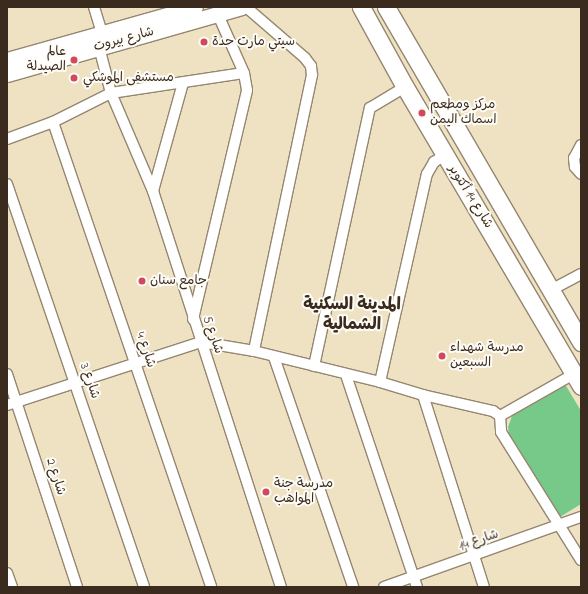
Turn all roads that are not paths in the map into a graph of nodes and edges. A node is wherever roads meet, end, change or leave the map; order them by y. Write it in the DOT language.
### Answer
graph roads {
  1 [pos="94,7"];
  2 [pos="195,7"];
  3 [pos="242,7"];
  4 [pos="246,7"];
  5 [pos="361,7"];
  6 [pos="386,7"];
  7 [pos="218,15"];
  8 [pos="398,29"];
  9 [pos="100,40"];
  10 [pos="379,40"];
  11 [pos="7,60"];
  12 [pos="244,73"];
  13 [pos="7,74"];
  14 [pos="183,83"];
  15 [pos="405,87"];
  16 [pos="111,94"];
  17 [pos="53,122"];
  18 [pos="7,139"];
  19 [pos="581,145"];
  20 [pos="445,155"];
  21 [pos="581,174"];
  22 [pos="7,184"];
  23 [pos="152,191"];
  24 [pos="525,246"];
  25 [pos="506,255"];
  26 [pos="581,274"];
  27 [pos="551,290"];
  28 [pos="193,319"];
  29 [pos="201,342"];
  30 [pos="581,342"];
  31 [pos="254,351"];
  32 [pos="274,357"];
  33 [pos="136,364"];
  34 [pos="314,366"];
  35 [pos="7,374"];
  36 [pos="346,375"];
  37 [pos="578,380"];
  38 [pos="76,382"];
  39 [pos="380,382"];
  40 [pos="423,395"];
  41 [pos="12,404"];
  42 [pos="500,416"];
  43 [pos="581,517"];
  44 [pos="560,526"];
  45 [pos="474,557"];
  46 [pos="581,560"];
  47 [pos="7,573"];
  48 [pos="414,576"];
  49 [pos="12,587"];
  50 [pos="77,587"];
  51 [pos="144,587"];
  52 [pos="211,587"];
  53 [pos="281,587"];
  54 [pos="353,587"];
  55 [pos="384,587"];
  56 [pos="417,587"];
  57 [pos="484,587"];
  1 -- 9 [label="street, شارع 5"];
  2 -- 9 [label="main road"];
  3 -- 7 [label="main road, شارع بيروت"];
  4 -- 31 [label="street"];
  5 -- 10 [label="main road, شارع 14 أكتوبر"];
  6 -- 8 [label="main road, شارع 14 أكتوبر"];
  7 -- 9 [label="main road, شارع بيروت"];
  7 -- 12 [label="street"];
  8 -- 10 [label="main road"];
  8 -- 24 [label="main road, شارع 14 أكتوبر"];
  9 -- 11 [label="main road"];
  9 -- 13 [label="main road, شارع بيروت"];
  9 -- 16 [label="street, شارع 5"];
  10 -- 15 [label="main road, شارع 14 أكتوبر"];
  12 -- 14 [label="street"];
  12 -- 28 [label="street"];
  14 -- 16 [label="street"];
  14 -- 23 [label="street"];
  15 -- 20 [label="main road, شارع 14 أكتوبر"];
  15 -- 34 [label="street"];
  16 -- 17 [label="street"];
  16 -- 23 [label="street, شارع 5"];
  17 -- 18 [label="street"];
  17 -- 33 [label="street, شارع 4"];
  19 -- 21 [label="street"];
  20 -- 25 [label="main road, شارع 14 أكتوبر"];
  20 -- 39 [label="street"];
  22 -- 38 [label="street, شارع 3"];
  23 -- 28 [label="street, شارع 5"];
  24 -- 25 [label="main road"];
  24 -- 27 [label="main road, شارع 14 أكتوبر"];
  25 -- 37 [label="main road, شارع 14 أكتوبر"];
  26 -- 27 [label="street"];
  27 -- 30 [label="main road, شارع 14 أكتوبر"];
  28 -- 29 [label="street, شارع 5"];
  29 -- 31 [label="street"];
  29 -- 33 [label="street"];
  29 -- 53 [label="street, شارع 5"];
  31 -- 32 [label="street"];
  32 -- 34 [label="street"];
  32 -- 54 [label="street"];
  33 -- 38 [label="street"];
  33 -- 52 [label="street, شارع 4"];
  34 -- 36 [label="street"];
  35 -- 41 [label="street, شارع 2"];
  36 -- 39 [label="street"];
  36 -- 48 [label="street"];
  37 -- 42 [label="street"];
  38 -- 41 [label="street"];
  38 -- 51 [label="street, شارع 3"];
  39 -- 40 [label="street"];
  40 -- 42 [label="street"];
  40 -- 45 [label="street"];
  41 -- 50 [label="street, شارع 2"];
  42 -- 44 [label="street"];
  43 -- 44 [label="street, شارع 14"];
  44 -- 45 [label="street, شارع 14"];
  44 -- 46 [label="street"];
  45 -- 48 [label="street, شارع 14"];
  45 -- 57 [label="street"];
  47 -- 49 [label="street"];
  48 -- 55 [label="street, شارع 14"];
  48 -- 56 [label="street"];
}
